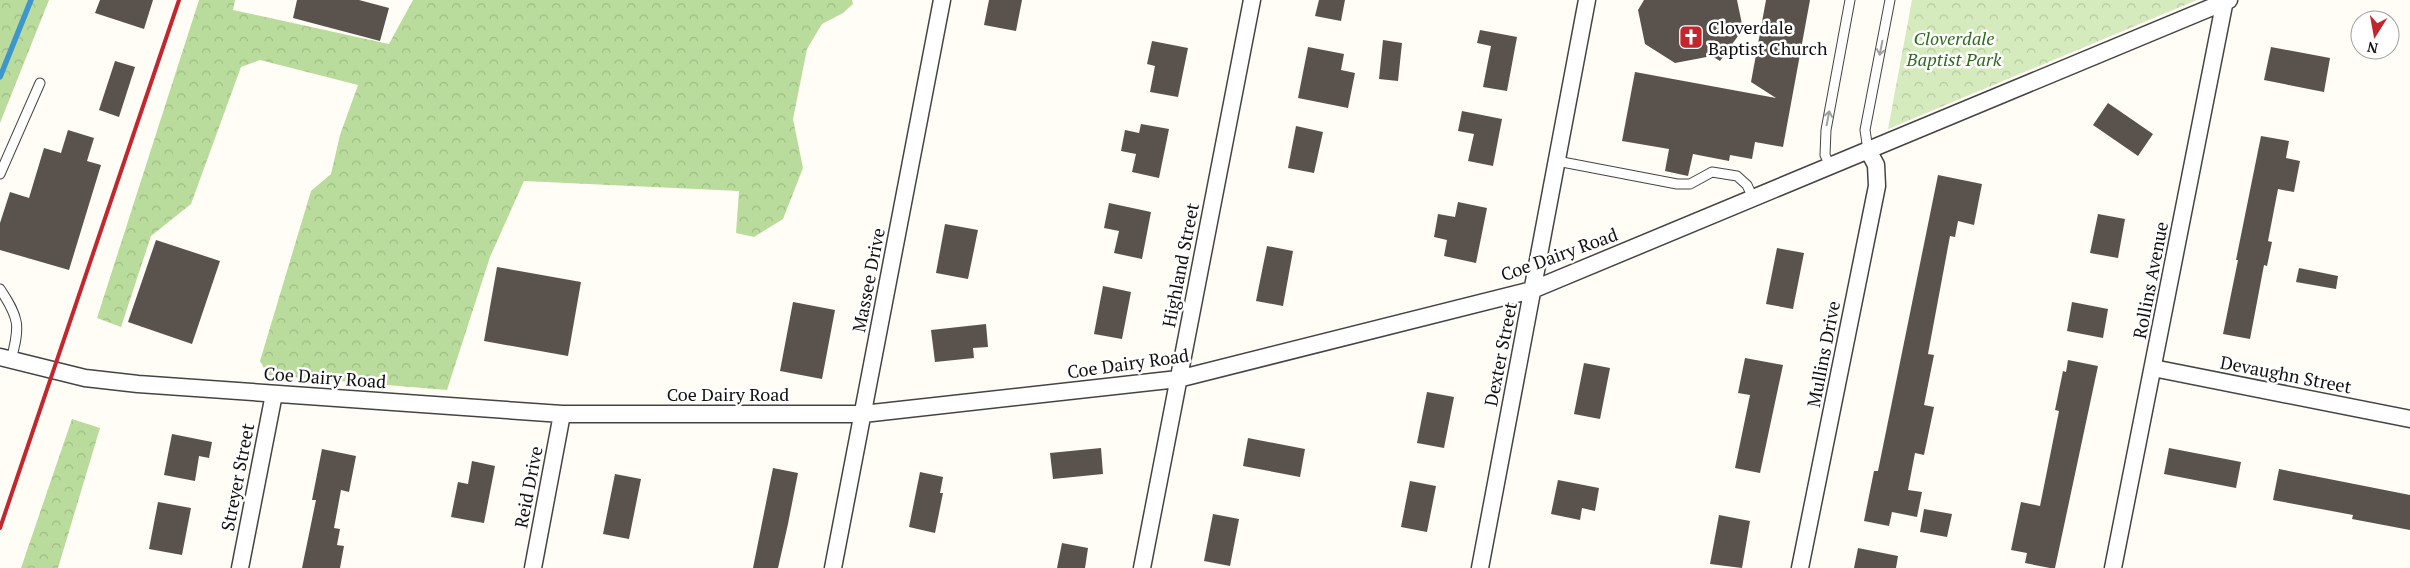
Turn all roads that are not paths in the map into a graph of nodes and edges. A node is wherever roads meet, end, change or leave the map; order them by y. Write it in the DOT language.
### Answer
graph roads {
  1 [pos="942,0"];
  2 [pos="1252,0"];
  3 [pos="1588,0"];
  4 [pos="1850,0"];
  5 [pos="1890,0"];
  6 [pos="2227,0"];
  7 [pos="40,83"];
  8 [pos="1868,150"];
  9 [pos="1557,161"];
  10 [pos="1830,166"];
  11 [pos="0,174"];
  12 [pos="1754,198"];
  13 [pos="0,289"];
  14 [pos="1532,290"];
  15 [pos="6,359"];
  16 [pos="2153,368"];
  17 [pos="1178,379"];
  18 [pos="274,394"];
  19 [pos="562,414"];
  20 [pos="863,414"];
  21 [pos="2410,419"];
  22 [pos="240,568"];
  23 [pos="533,568"];
  24 [pos="833,568"];
  25 [pos="1142,568"];
  26 [pos="1480,568"];
  27 [pos="1800,568"];
  28 [pos="2113,568"];
  1 -- 20 [label="street, Massee Drive"];
  2 -- 17 [label="street, Highland Street"];
  3 -- 9 [label="street, Dexter Street"];
  10 -- 4 [label="lane, one-way"];
  5 -- 8 [label="lane, one-way"];
  6 -- 8 [label="street, Coe Dairy Road"];
  6 -- 16 [label="street, Rollins Avenue"];
  7 -- 11 [label="lane"];
  8 -- 10 [label="street, Coe Dairy Road"];
  8 -- 27 [label="street, Mullins Drive"];
  9 -- 12 [label="lane"];
  9 -- 14 [label="street, Dexter Street"];
  10 -- 12 [label="street, Coe Dairy Road"];
  12 -- 14 [label="street, Coe Dairy Road"];
  13 -- 15 [label="lane"];
  14 -- 17 [label="street, Coe Dairy Road"];
  14 -- 26 [label="street, Dexter Street"];
  15 -- 18 [label="street, Coe Dairy Road"];
  16 -- 21 [label="street, Devaughn Street"];
  16 -- 28 [label="street, Rollins Avenue"];
  17 -- 20 [label="street, Coe Dairy Road"];
  17 -- 25 [label="street, Highland Street"];
  18 -- 19 [label="street, Coe Dairy Road"];
  18 -- 22 [label="street, Streyer Street"];
  19 -- 20 [label="street, Coe Dairy Road"];
  19 -- 23 [label="street, Reid Drive"];
  20 -- 24 [label="street, Massee Drive"];
}
